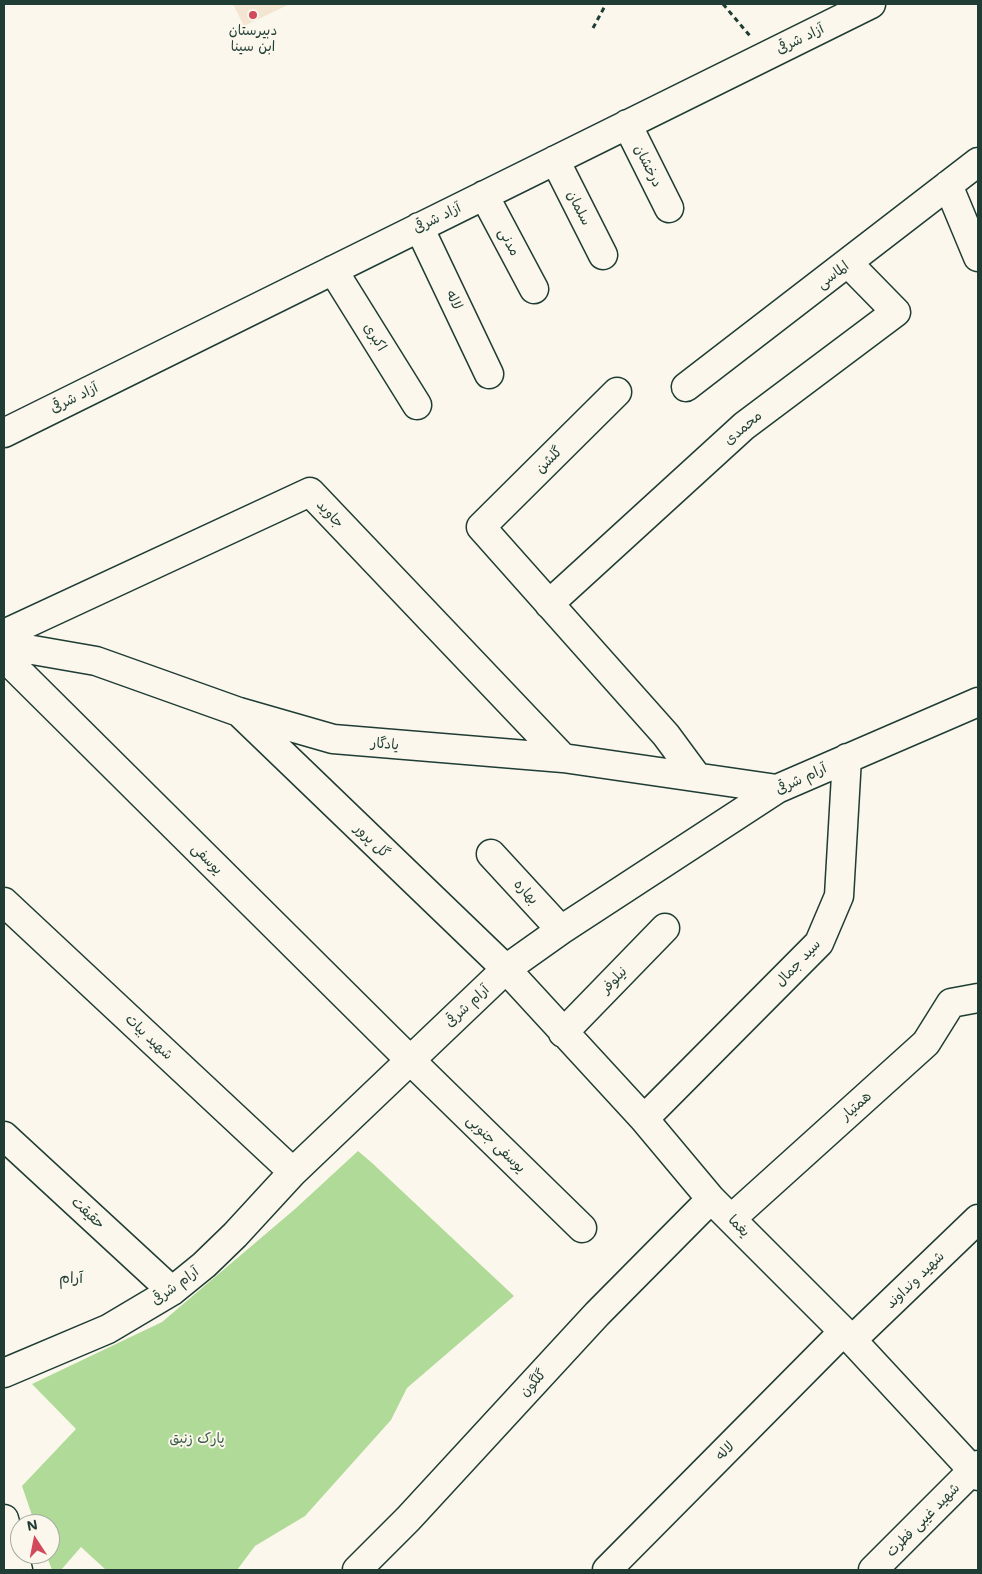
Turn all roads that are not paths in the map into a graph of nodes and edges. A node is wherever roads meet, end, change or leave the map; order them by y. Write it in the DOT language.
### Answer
graph roads {
  1 [pos="871,4"];
  2 [pos="627,124"];
  3 [pos="555,160"];
  4 [pos="978,162"];
  5 [pos="948,185"];
  6 [pos="484,195"];
  7 [pos="670,208"];
  8 [pos="419,227"];
  9 [pos="603,255"];
  10 [pos="978,257"];
  11 [pos="848,263"];
  12 [pos="333,270"];
  13 [pos="534,289"];
  14 [pos="489,374"];
  15 [pos="686,387"];
  16 [pos="617,392"];
  17 [pos="417,405"];
  18 [pos="4,433"];
  19 [pos="549,604"];
  20 [pos="4,634"];
  21 [pos="4,645"];
  22 [pos="4,657"];
  23 [pos="978,702"];
  24 [pos="239,712"];
  25 [pos="563,758"];
  26 [pos="847,758"];
  27 [pos="697,777"];
  28 [pos="777,789"];
  29 [pos="491,854"];
  30 [pos="4,902"];
  31 [pos="664,928"];
  32 [pos="561,930"];
  33 [pos="506,969"];
  34 [pos="978,998"];
  35 [pos="563,1033"];
  36 [pos="410,1060"];
  37 [pos="644,1119"];
  38 [pos="4,1136"];
  39 [pos="293,1172"];
  40 [pos="711,1199"];
  41 [pos="731,1219"];
  42 [pos="978,1219"];
  43 [pos="582,1228"];
  44 [pos="172,1291"];
  45 [pos="848,1336"];
  46 [pos="4,1373"];
  47 [pos="977,1471"];
  48 [pos="4,1518"];
  49 [pos="18,1570"];
  50 [pos="357,1570"];
  51 [pos="607,1570"];
  52 [pos="873,1570"];
  1 -- 2 [label="street, آزاد شرقی"];
  2 -- 3 [label="street, آزاد شرقی"];
  2 -- 7 [label="street, درخشان"];
  3 -- 6 [label="street, آزاد شرقی"];
  3 -- 9 [label="street, سلمان"];
  4 -- 5 [label="street, الماسی"];
  5 -- 10 [label="street"];
  5 -- 11 [label="street, الماسی"];
  6 -- 8 [label="street, آزاد شرقی"];
  6 -- 13 [label="street, مدنی"];
  8 -- 12 [label="street, آزاد شرقی"];
  8 -- 14 [label="street, لاله"];
  11 -- 15 [label="street, الماسی"];
  11 -- 19 [label="street, محمدی"];
  12 -- 17 [label="street, اکبری"];
  12 -- 18 [label="street, آزاد شرقی"];
  16 -- 19 [label="street, گلشن"];
  19 -- 27 [label="street"];
  20 -- 25 [label="street, جاوید"];
  21 -- 24 [label="street, یادگار"];
  22 -- 36 [label="street, یوسفی"];
  23 -- 26 [label="street, آرام شرقی"];
  24 -- 25 [label="street, یادگار"];
  24 -- 33 [label="street, گل پرور"];
  25 -- 27 [label="street, یادگار"];
  26 -- 28 [label="street, آرام شرقی"];
  26 -- 37 [label="street, سید جمال"];
  27 -- 28 [label="street, یادگار"];
  28 -- 32 [label="street, آرام شرقی"];
  29 -- 32 [label="street, بهاره"];
  30 -- 39 [label="street, شهید بیات"];
  31 -- 35 [label="street, نیلوفر"];
  32 -- 33 [label="street, آرام شرقی"];
  33 -- 35 [label="street, یغما"];
  33 -- 36 [label="street, آرام شرقی"];
  34 -- 41 [label="street, همتیار"];
  35 -- 37 [label="street, یغما"];
  36 -- 39 [label="street, آرام شرقی"];
  36 -- 43 [label="street, یوسفی جنوبی"];
  37 -- 40 [label="street, یغما"];
  38 -- 44 [label="street, حقیقت"];
  39 -- 44 [label="street, آرام شرقی"];
  40 -- 41 [label="street, یغما"];
  40 -- 50 [label="street, گلگون"];
  41 -- 45 [label="street, یغما"];
  42 -- 45 [label="street, شهید ونداوند"];
  44 -- 46 [label="street, آرام شرقی"];
  45 -- 47 [label="street, یغما"];
  45 -- 51 [label="street, لاله"];
  47 -- 52 [label="street, شهید غیبی فطرت"];
  48 -- 49 [label="street"];
}
